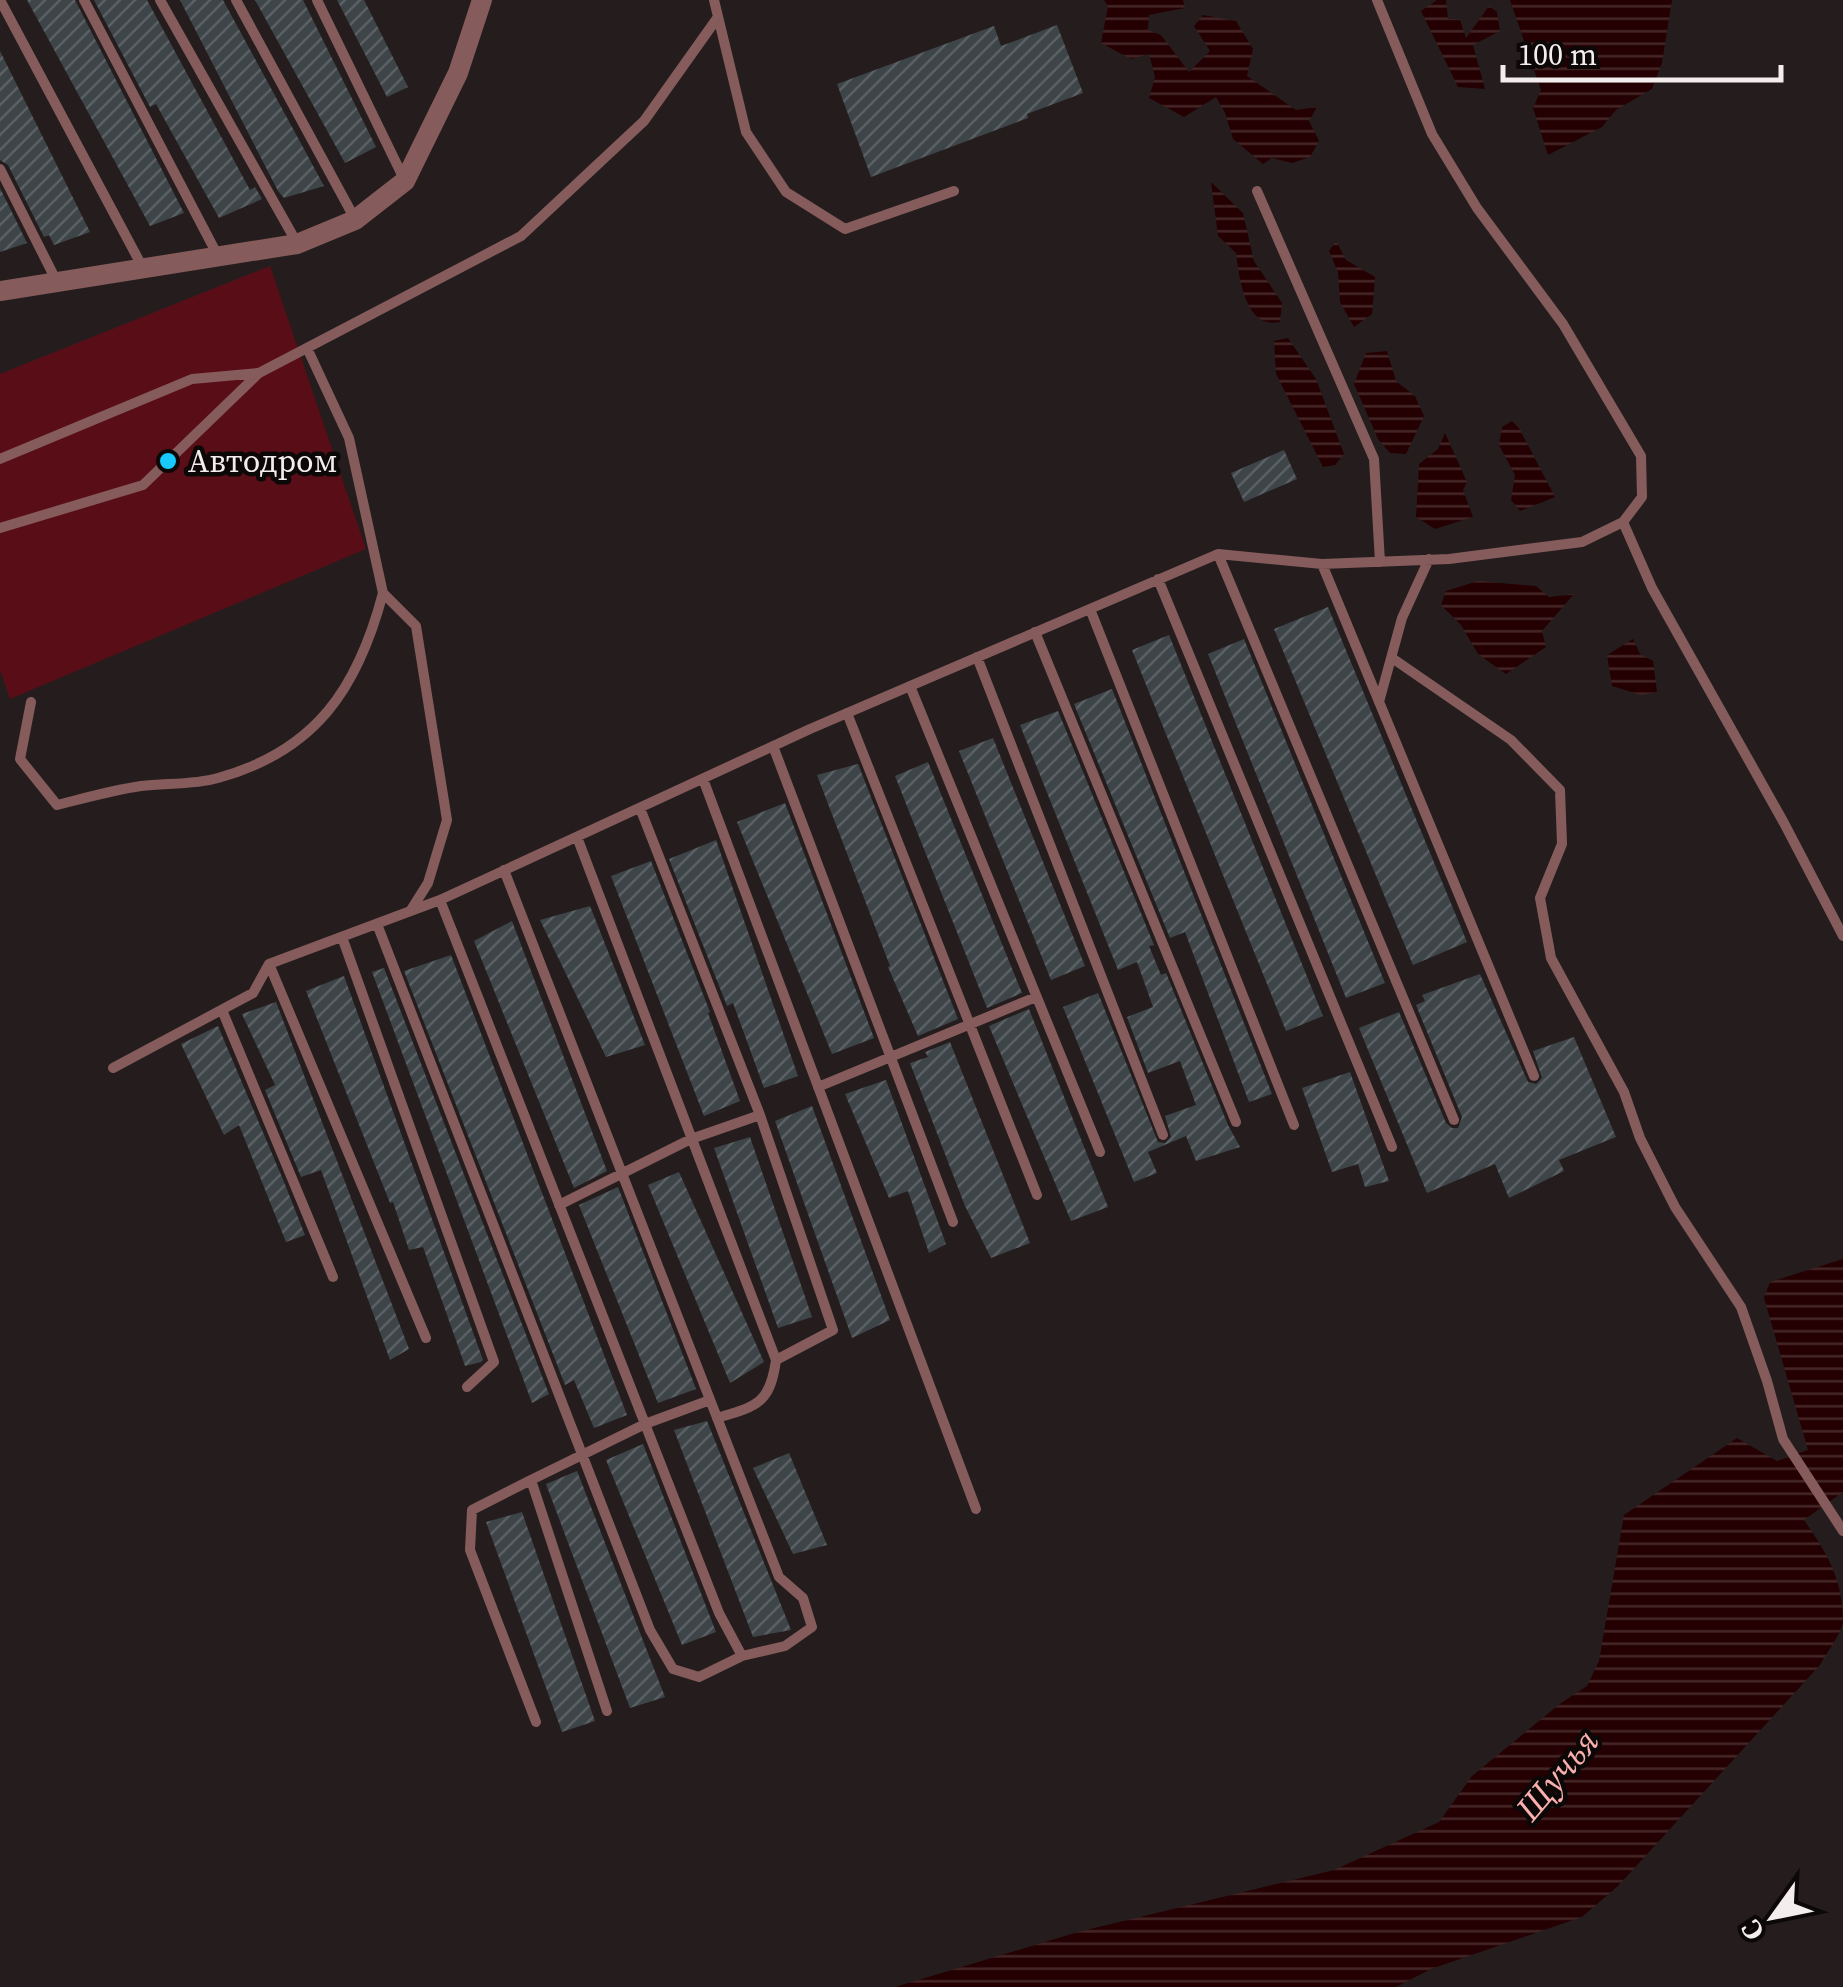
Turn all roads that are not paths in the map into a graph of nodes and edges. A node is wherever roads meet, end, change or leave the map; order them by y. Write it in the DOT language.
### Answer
graph roads {
  1 [pos="0,0"];
  2 [pos="84,0"];
  3 [pos="160,0"];
  4 [pos="236,0"];
  5 [pos="317,0"];
  6 [pos="482,0"];
  7 [pos="714,0"];
  8 [pos="1377,0"];
  9 [pos="718,17"];
  10 [pos="0,169"];
  11 [pos="405,181"];
  12 [pos="954,191"];
  13 [pos="1256,191"];
  14 [pos="355,220"];
  15 [pos="297,244"];
  16 [pos="218,257"];
  17 [pos="144,269"];
  18 [pos="57,282"];
  19 [pos="0,291"];
  20 [pos="307,348"];
  21 [pos="260,372"];
  22 [pos="0,459"];
  23 [pos="1623,522"];
  24 [pos="0,528"];
  25 [pos="1218,554"];
  26 [pos="1429,560"];
  27 [pos="1380,562"];
  28 [pos="1322,564"];
  29 [pos="1158,580"];
  30 [pos="383,593"];
  31 [pos="1090,609"];
  32 [pos="1036,632"];
  33 [pos="977,657"];
  34 [pos="1392,658"];
  35 [pos="910,686"];
  36 [pos="31,702"];
  37 [pos="1379,702"];
  38 [pos="848,713"];
  39 [pos="773,746"];
  40 [pos="702,779"];
  41 [pos="640,808"];
  42 [pos="577,837"];
  43 [pos="504,870"];
  44 [pos="440,900"];
  45 [pos="411,911"];
  46 [pos="377,924"];
  47 [pos="1843,936"];
  48 [pos="342,937"];
  49 [pos="268,964"];
  50 [pos="1036,997"];
  51 [pos="222,1010"];
  52 [pos="970,1026"];
  53 [pos="890,1056"];
  54 [pos="113,1068"];
  55 [pos="1534,1076"];
  56 [pos="818,1087"];
  57 [pos="760,1116"];
  58 [pos="1454,1120"];
  59 [pos="1236,1122"];
  60 [pos="1294,1125"];
  61 [pos="1163,1135"];
  62 [pos="691,1139"];
  63 [pos="1392,1147"];
  64 [pos="1100,1152"];
  65 [pos="622,1174"];
  66 [pos="1036,1195"];
  67 [pos="559,1204"];
  68 [pos="953,1222"];
  69 [pos="333,1277"];
  70 [pos="426,1338"];
  71 [pos="776,1360"];
  72 [pos="467,1387"];
  73 [pos="710,1400"];
  74 [pos="717,1418"];
  75 [pos="645,1424"];
  76 [pos="582,1455"];
  77 [pos="531,1480"];
  78 [pos="976,1509"];
  79 [pos="1843,1531"];
  80 [pos="742,1656"];
  81 [pos="607,1711"];
  82 [pos="536,1722"];
  1 -- 17 [label="lane"];
  2 -- 16 [label="lane"];
  3 -- 15 [label="lane"];
  4 -- 14 [label="lane"];
  5 -- 11 [label="lane"];
  6 -- 11 [label="street"];
  7 -- 9 [label="lane"];
  8 -- 23 [label="lane"];
  9 -- 12 [label="lane"];
  9 -- 20 [label="lane"];
  10 -- 18 [label="lane"];
  11 -- 14 [label="street"];
  13 -- 27 [label="lane"];
  14 -- 15 [label="street"];
  15 -- 16 [label="street"];
  16 -- 17 [label="street"];
  17 -- 18 [label="street"];
  18 -- 19 [label="street"];
  20 -- 21 [label="lane"];
  20 -- 30 [label="lane"];
  21 -- 22 [label="lane"];
  21 -- 24 [label="lane"];
  23 -- 26 [label="lane"];
  23 -- 47 [label="lane"];
  25 -- 28 [label="lane"];
  25 -- 29 [label="lane"];
  25 -- 58 [label="lane"];
  26 -- 27 [label="lane"];
  26 -- 34 [label="lane"];
  27 -- 28 [label="lane"];
  28 -- 37 [label="lane"];
  29 -- 31 [label="lane"];
  29 -- 63 [label="lane"];
  30 -- 36 [label="lane"];
  30 -- 45 [label="lane"];
  31 -- 32 [label="lane"];
  31 -- 60 [label="lane"];
  32 -- 33 [label="lane"];
  32 -- 59 [label="lane"];
  33 -- 35 [label="lane"];
  33 -- 61 [label="lane"];
  34 -- 37 [label="lane"];
  34 -- 79 [label="lane"];
  35 -- 38 [label="lane"];
  35 -- 50 [label="lane"];
  37 -- 55 [label="lane"];
  38 -- 39 [label="lane"];
  38 -- 52 [label="lane"];
  39 -- 40 [label="lane"];
  39 -- 53 [label="lane"];
  40 -- 41 [label="lane"];
  40 -- 56 [label="lane"];
  41 -- 42 [label="lane"];
  41 -- 57 [label="lane"];
  42 -- 43 [label="lane"];
  42 -- 62 [label="lane"];
  43 -- 44 [label="lane"];
  43 -- 65 [label="lane"];
  44 -- 45 [label="lane"];
  44 -- 67 [label="lane"];
  45 -- 46 [label="lane"];
  46 -- 48 [label="lane"];
  46 -- 76 [label="lane"];
  48 -- 49 [label="lane"];
  48 -- 72 [label="lane"];
  49 -- 51 [label="lane"];
  49 -- 70 [label="lane"];
  50 -- 52 [label="lane"];
  50 -- 64 [label="lane"];
  51 -- 54 [label="lane"];
  51 -- 69 [label="lane"];
  52 -- 53 [label="lane"];
  52 -- 66 [label="lane"];
  53 -- 56 [label="lane"];
  53 -- 68 [label="lane"];
  56 -- 78 [label="lane"];
  57 -- 62 [label="lane"];
  57 -- 71 [label="lane"];
  62 -- 65 [label="lane"];
  62 -- 71 [label="lane"];
  65 -- 67 [label="lane"];
  65 -- 73 [label="lane"];
  67 -- 75 [label="lane"];
  71 -- 74 [label="lane"];
  73 -- 74 [label="lane"];
  73 -- 75 [label="lane"];
  74 -- 80 [label="lane"];
  75 -- 76 [label="lane"];
  75 -- 80 [label="lane"];
  76 -- 77 [label="lane"];
  76 -- 80 [label="lane"];
  77 -- 81 [label="lane"];
  77 -- 82 [label="lane"];
}
